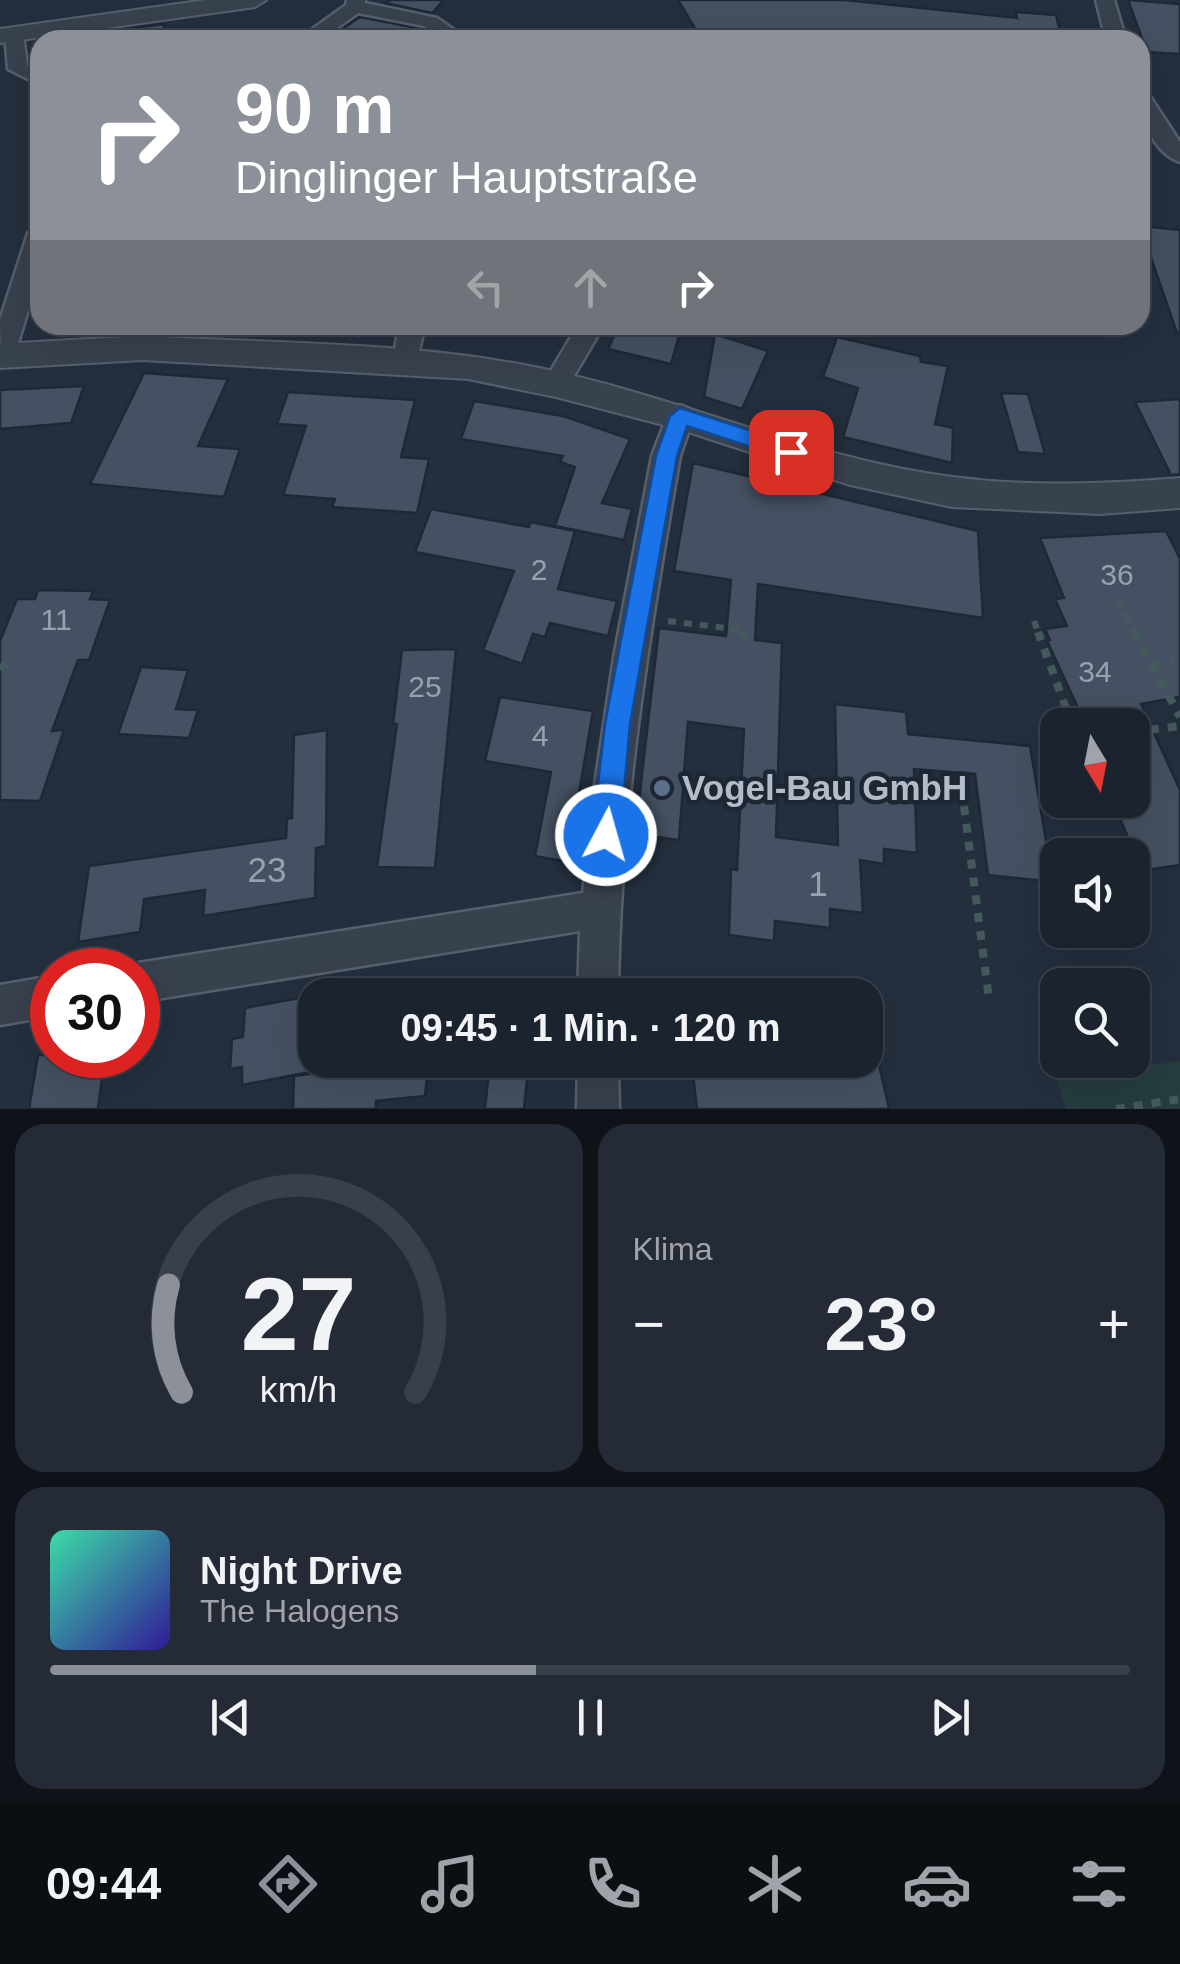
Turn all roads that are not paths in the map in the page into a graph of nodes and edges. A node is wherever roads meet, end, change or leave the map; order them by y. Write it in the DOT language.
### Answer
graph roads {
  1 [pos="254,0"];
  2 [pos="1105,0"];
  3 [pos="355,4"];
  4 [pos="42,30"];
  5 [pos="320,30"];
  6 [pos="443,30"];
  7 [pos="1113,30"];
  8 [pos="7,35"];
  9 [pos="30,74"];
  10 [pos="1150,115"];
  11 [pos="1180,155"];
  12 [pos="30,264"];
  13 [pos="410,335"];
  14 [pos="586,335"];
  15 [pos="0,356"];
  16 [pos="406,361"];
  17 [pos="556,384"];
  18 [pos="680,416"];
  19 [pos="1180,493"];
  20 [pos="598,909"];
  21 [pos="598,978"];
  22 [pos="160,979"];
  23 [pos="30,1000"];
  24 [pos="0,1005"];
  25 [pos="598,1078"];
  26 [pos="598,1109"];
  1 -- 4 [label="street"];
  2 -- 7 [label="street"];
  3 -- 5 [label="street"];
  3 -- 6 [label="street"];
  8 -- 9 [label="street"];
  10 -- 11 [label="street"];
  12 -- 15 [label="street"];
  13 -- 16 [label="street"];
  14 -- 17 [label="street"];
  15 -- 16 [label="street"];
  16 -- 17 [label="street"];
  17 -- 18 [label="street"];
  18 -- 19 [label="street"];
  18 -- 20 [label="street"];
  20 -- 21 [label="street"];
  20 -- 22 [label="street"];
  23 -- 24 [label="street"];
  25 -- 26 [label="street"];
}
